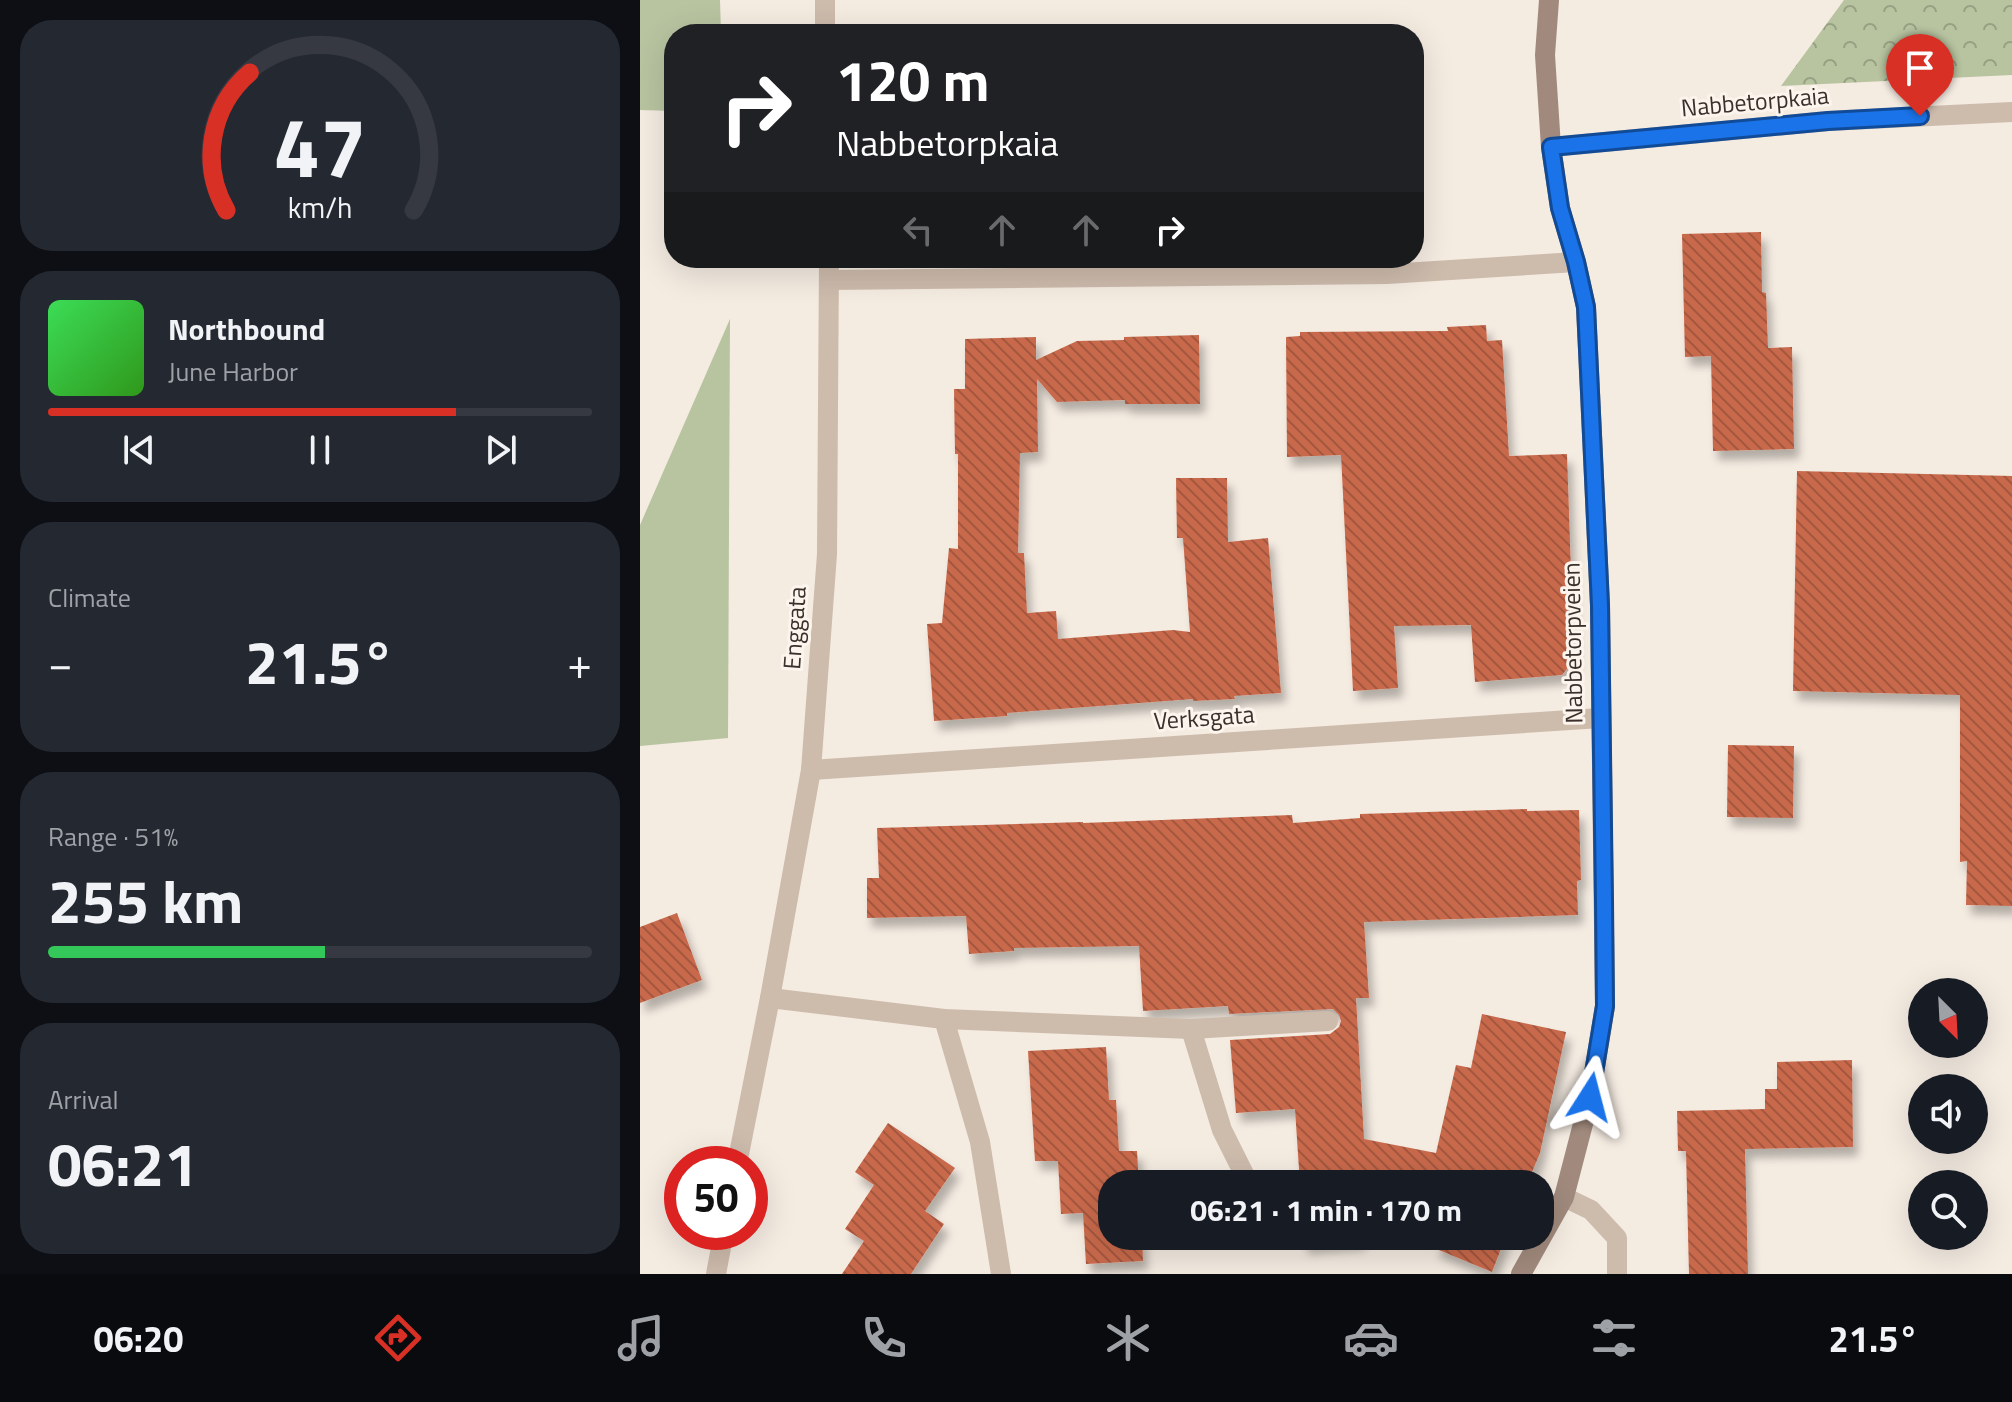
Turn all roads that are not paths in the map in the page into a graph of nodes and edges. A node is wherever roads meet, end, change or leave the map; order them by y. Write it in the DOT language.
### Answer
graph roads {
  1 [pos="825,0"];
  2 [pos="1549,0"];
  3 [pos="825,24"];
  4 [pos="2012,112"];
  5 [pos="1551,147"];
  6 [pos="1576,262"];
  7 [pos="829,268"];
  8 [pos="830,280"];
  9 [pos="1600,718"];
  10 [pos="811,770"];
  11 [pos="770,998"];
  12 [pos="944,1019"];
  13 [pos="1328,1021"];
  14 [pos="1191,1029"];
  15 [pos="741,1146"];
  16 [pos="1242,1170"];
  17 [pos="1564,1197"];
  18 [pos="721,1250"];
  19 [pos="716,1274"];
  20 [pos="1001,1274"];
  21 [pos="1521,1274"];
  22 [pos="1617,1274"];
  1 -- 3 [label="street"];
  2 -- 5 [label="main road, Nabbetorpveien"];
  4 -- 5 [label="street, Nabbetorpkaia"];
  5 -- 6 [label="main road, Nabbetorpveien"];
  6 -- 8 [label="street"];
  6 -- 9 [label="main road, Nabbetorpveien"];
  7 -- 8 [label="street, Enggata"];
  8 -- 10 [label="street, Enggata"];
  9 -- 10 [label="street, Verksgata"];
  9 -- 17 [label="main road, Nabbetorpveien"];
  10 -- 11 [label="street, Enggata"];
  11 -- 12 [label="street"];
  11 -- 15 [label="street, Enggata"];
  12 -- 14 [label="street"];
  12 -- 20 [label="street"];
  13 -- 14 [label="street"];
  14 -- 16 [label="street"];
  17 -- 21 [label="main road, Nabbetorpveien"];
  17 -- 22 [label="street"];
  18 -- 19 [label="street"];
}
